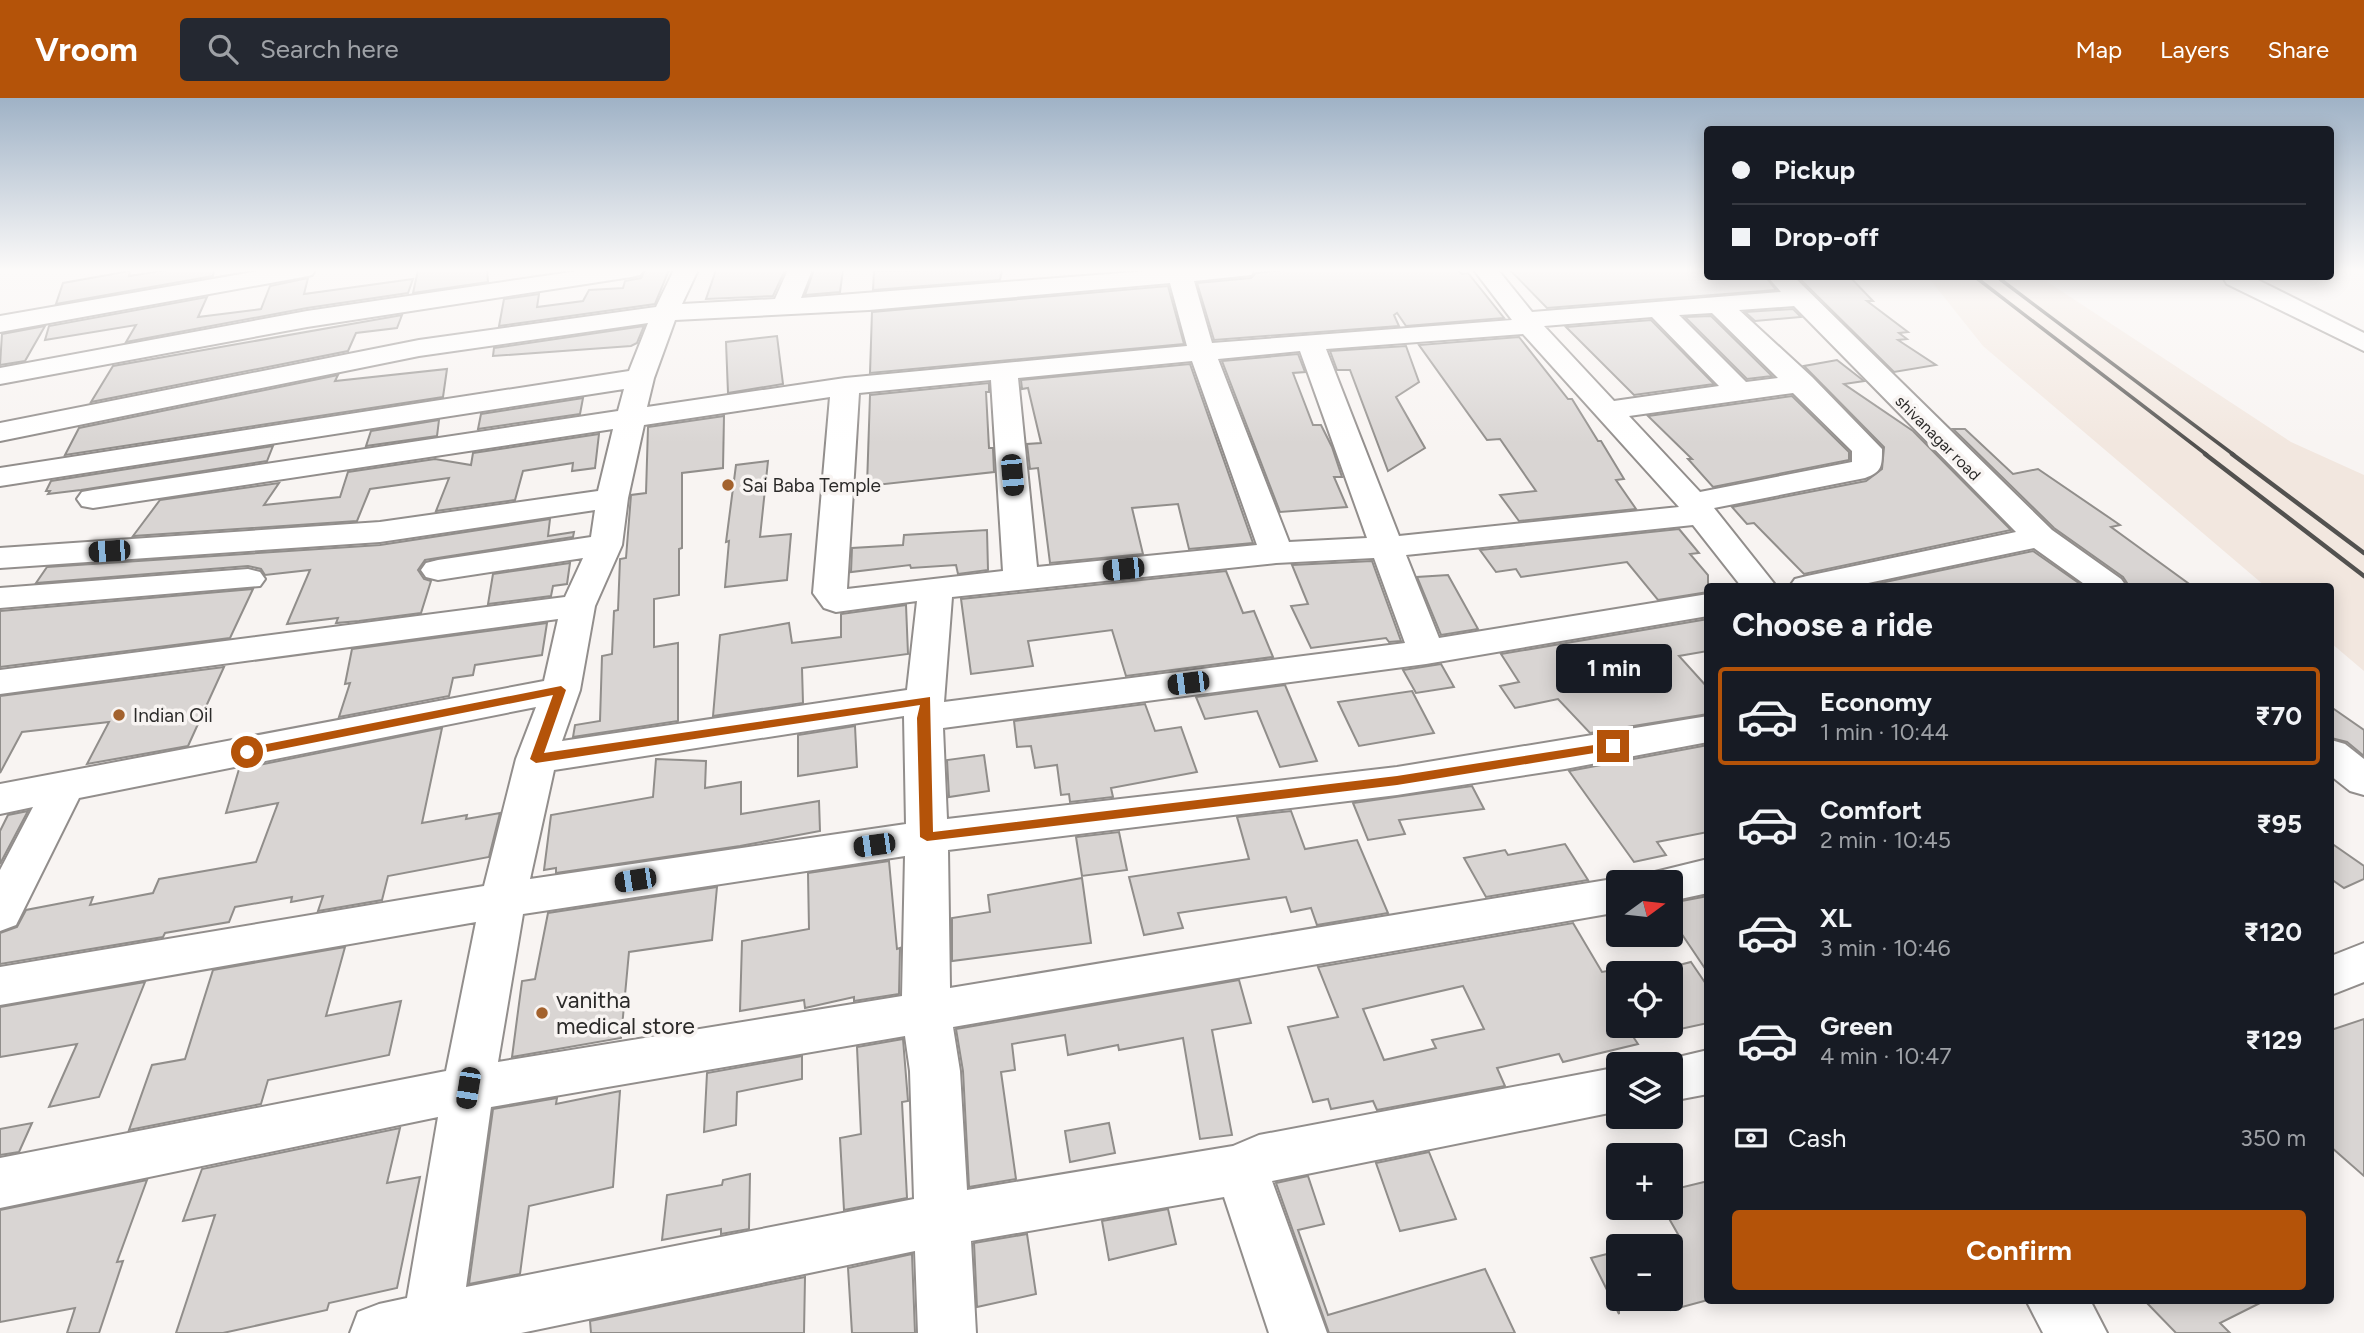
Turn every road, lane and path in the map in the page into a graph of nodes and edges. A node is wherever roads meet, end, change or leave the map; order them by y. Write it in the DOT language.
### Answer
graph roads {
  1 [pos="261,328"];
  2 [pos="305,328"];
  3 [pos="549,328"];
  4 [pos="659,328"];
  5 [pos="1195,328"];
  6 [pos="1474,328"];
  7 [pos="1531,328"];
  8 [pos="1676,328"];
  9 [pos="1743,328"];
  10 [pos="1829,328"];
  11 [pos="2333,328"];
  12 [pos="1310,342"];
  13 [pos="2364,343"];
  14 [pos="1202,353"];
  15 [pos="1004,371"];
  16 [pos="296,374"];
  17 [pos="0,376"];
  18 [pos="640,378"];
  19 [pos="1802,383"];
  20 [pos="845,386"];
  21 [pos="1741,393"];
  22 [pos="1608,410"];
  23 [pos="632,419"];
  24 [pos="0,432"];
  25 [pos="0,477"];
  26 [pos="612,498"];
  27 [pos="93,499"];
  28 [pos="1697,509"];
  29 [pos="2040,537"];
  30 [pos="606,545"];
  31 [pos="1389,547"];
  32 [pos="1276,553"];
  33 [pos="0,558"];
  34 [pos="438,570"];
  35 [pos="248,579"];
  36 [pos="1021,580"];
  37 [pos="1757,583"];
  38 [pos="1821,583"];
  39 [pos="2105,583"];
  40 [pos="936,588"];
  41 [pos="0,598"];
  42 [pos="578,606"];
  43 [pos="1704,606"];
  44 [pos="1426,652"];
  45 [pos="0,682"];
  46 [pos="561,690"];
  47 [pos="925,709"];
  48 [pos="1704,730"];
  49 [pos="2334,756"];
  50 [pos="536,759"];
  51 [pos="2364,781"];
  52 [pos="64,788"];
  53 [pos="0,799"];
  54 [pos="927,837"];
  55 [pos="1704,877"];
  56 [pos="1684,881"];
  57 [pos="1606,897"];
  58 [pos="503,900"];
  59 [pos="0,913"];
  60 [pos="2364,962"];
  61 [pos="2334,975"];
  62 [pos="0,986"];
  63 [pos="926,1010"];
  64 [pos="1704,1073"];
  65 [pos="1683,1077"];
  66 [pos="468,1088"];
  67 [pos="1606,1092"];
  68 [pos="1241,1169"];
  69 [pos="0,1183"];
  70 [pos="941,1220"];
  71 [pos="2058,1304"];
  72 [pos="431,1329"];
  73 [pos="379,1333"];
  74 [pos="947,1333"];
  75 [pos="1298,1333"];
  76 [pos="2078,1333"];
  1 -- 17 [label="street"];
  2 -- 16 [label="street"];
  3 -- 16 [label="street"];
  4 -- 18 [label="street"];
  5 -- 14 [label="street"];
  6 -- 12 [label="street"];
  7 -- 22 [label="street"];
  8 -- 21 [label="street"];
  9 -- 19 [label="street"];
  10 -- 29 [label="street, shivanagar road"];
  11 -- 13 [label="street"];
  12 -- 14 [label="street"];
  12 -- 31 [label="street"];
  14 -- 15 [label="street"];
  14 -- 32 [label="street"];
  15 -- 20 [label="street"];
  15 -- 36 [label="street"];
  16 -- 24 [label="street"];
  18 -- 23 [label="street"];
  18 -- 25 [label="street"];
  19 -- 21 [label="street"];
  19 -- 28 [label="street"];
  20 -- 23 [label="street"];
  20 -- 40 [label="street"];
  21 -- 22 [label="street"];
  22 -- 28 [label="street"];
  23 -- 26 [label="street"];
  23 -- 27 [label="street"];
  26 -- 30 [label="street"];
  26 -- 33 [label="street"];
  28 -- 31 [label="street"];
  28 -- 37 [label="street"];
  29 -- 38 [label="street"];
  29 -- 39 [label="street, shivanagar road"];
  30 -- 34 [label="street"];
  30 -- 42 [label="street"];
  31 -- 32 [label="street"];
  31 -- 44 [label="street"];
  32 -- 36 [label="street"];
  35 -- 41 [label="street"];
  36 -- 40 [label="street"];
  40 -- 47 [label="street"];
  42 -- 45 [label="street"];
  42 -- 46 [label="street"];
  43 -- 44 [label="street"];
  44 -- 47 [label="street"];
  46 -- 50 [label="street"];
  46 -- 52 [label="street"];
  47 -- 50 [label="street"];
  47 -- 54 [label="street"];
  48 -- 54 [label="street"];
  49 -- 51 [label="street"];
  50 -- 58 [label="street"];
  52 -- 53 [label="street"];
  52 -- 59 [label="street"];
  54 -- 58 [label="street"];
  54 -- 63 [label="street"];
  55 -- 56 [label="street"];
  57 -- 63 [label="street"];
  58 -- 62 [label="street"];
  58 -- 66 [label="street"];
  60 -- 61 [label="street"];
  63 -- 66 [label="street"];
  63 -- 70 [label="street"];
  64 -- 65 [label="street"];
  66 -- 69 [label="street"];
  66 -- 72 [label="street"];
  67 -- 68 [label="street"];
  68 -- 70 [label="street"];
  68 -- 75 [label="street"];
  70 -- 72 [label="street"];
  70 -- 74 [label="street"];
  71 -- 76 [label="street"];
  72 -- 73 [label="street"];
}
